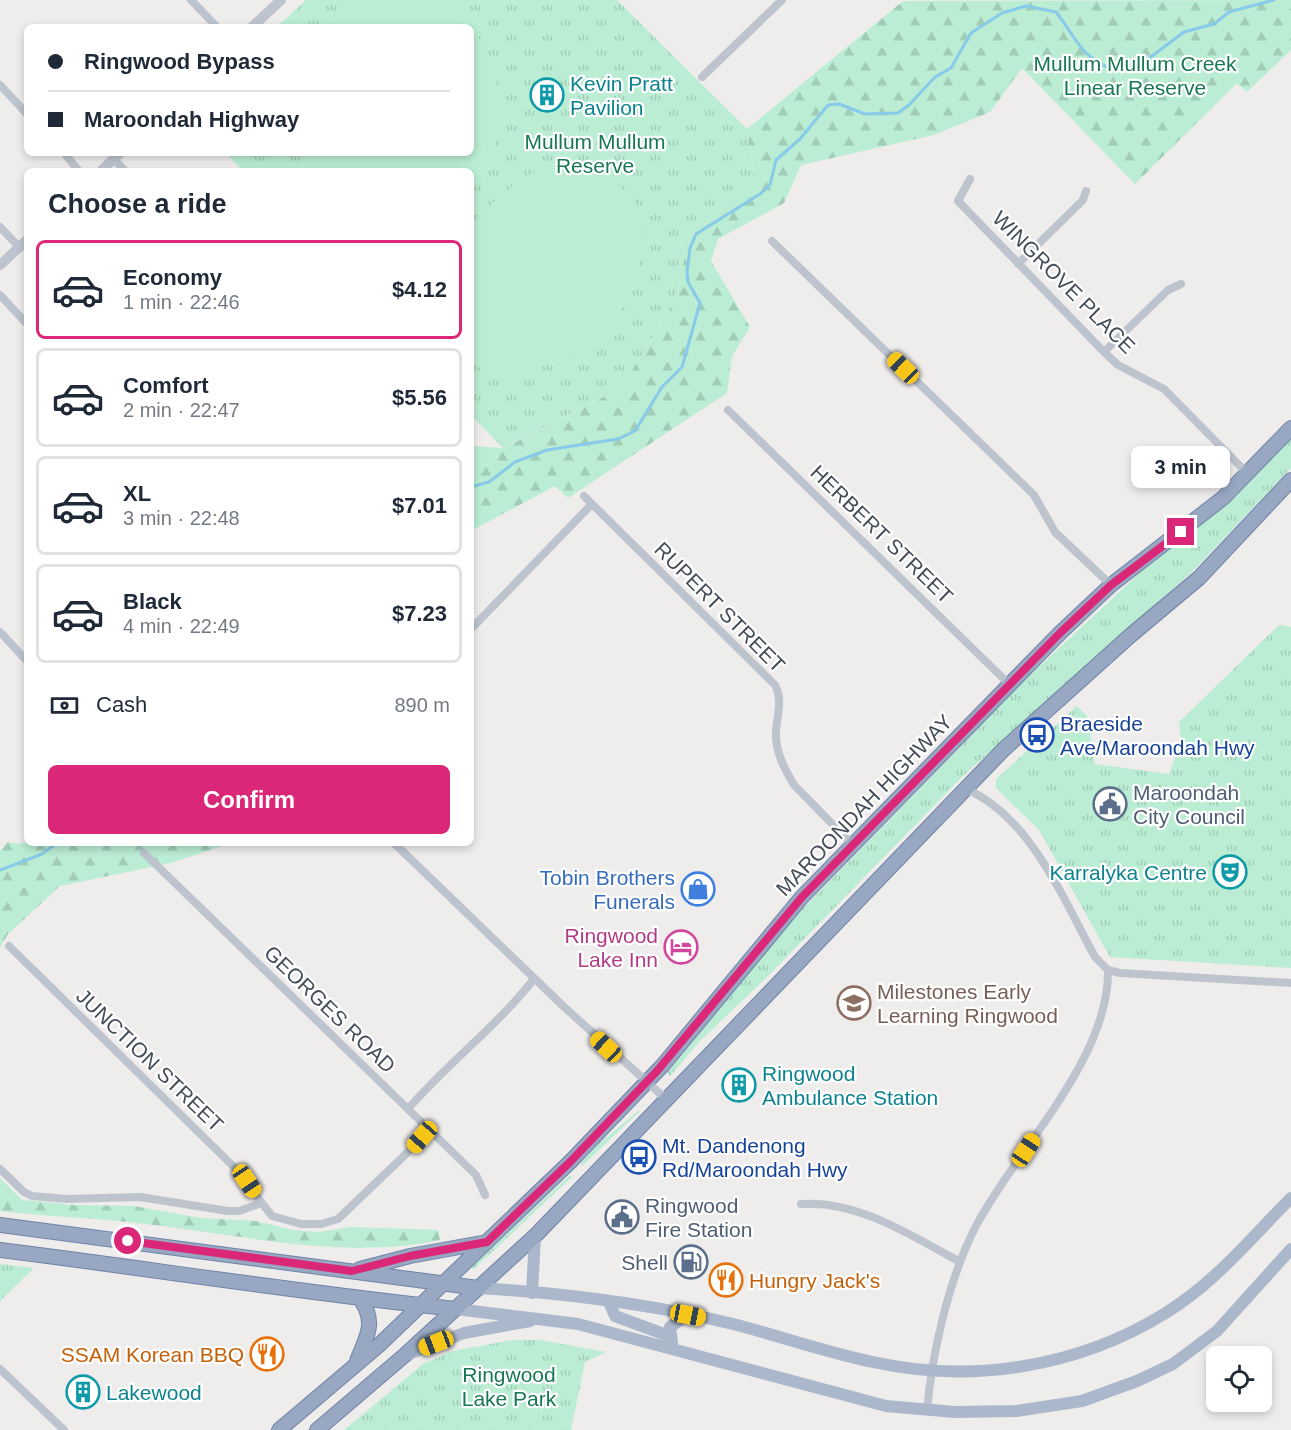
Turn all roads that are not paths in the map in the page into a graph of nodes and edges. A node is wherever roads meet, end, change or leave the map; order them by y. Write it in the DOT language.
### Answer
graph roads {
  1 [pos="191,0"];
  2 [pos="281,0"];
  3 [pos="782,0"];
  4 [pos="214,24"];
  5 [pos="255,24"];
  6 [pos="702,77"];
  7 [pos="0,85"];
  8 [pos="24,111"];
  9 [pos="66,156"];
  10 [pos="117,156"];
  11 [pos="76,168"];
  12 [pos="104,168"];
  13 [pos="970,179"];
  14 [pos="1086,191"];
  15 [pos="0,227"];
  16 [pos="772,242"];
  17 [pos="23,244"];
  18 [pos="1018,264"];
  19 [pos="0,265"];
  20 [pos="1181,284"];
  21 [pos="0,295"];
  22 [pos="24,321"];
  23 [pos="1104,352"];
  24 [pos="728,410"];
  25 [pos="1291,428"];
  26 [pos="1247,473"];
  27 [pos="1291,480"];
  28 [pos="584,496"];
  29 [pos="591,505"];
  30 [pos="1111,585"];
  31 [pos="474,627"];
  32 [pos="0,632"];
  33 [pos="24,658"];
  34 [pos="1010,685"];
  35 [pos="966,789"];
  36 [pos="853,845"];
  37 [pos="397,846"];
  38 [pos="144,853"];
  39 [pos="9,946"];
  40 [pos="1108,970"];
  41 [pos="534,979"];
  42 [pos="1291,983"];
  43 [pos="646,1084"];
  44 [pos="667,1100"];
  45 [pos="408,1109"];
  46 [pos="428,1129"];
  47 [pos="0,1169"];
  48 [pos="485,1195"];
  49 [pos="1291,1198"];
  50 [pos="262,1203"];
  51 [pos="801,1204"];
  52 [pos="0,1225"];
  53 [pos="535,1236"];
  54 [pos="487,1242"];
  55 [pos="1291,1249"];
  56 [pos="0,1250"];
  57 [pos="960,1262"];
  58 [pos="352,1271"];
  59 [pos="445,1283"];
  60 [pos="478,1288"];
  61 [pos="532,1293"];
  62 [pos="360,1300"];
  63 [pos="609,1302"];
  64 [pos="419,1305"];
  65 [pos="456,1309"];
  66 [pos="688,1315"];
  67 [pos="543,1318"];
  68 [pos="669,1336"];
  69 [pos="676,1351"];
  70 [pos="405,1355"];
  71 [pos="356,1363"];
  72 [pos="0,1369"];
  73 [pos="930,1371"];
  74 [pos="927,1410"];
  75 [pos="64,1430"];
  76 [pos="279,1430"];
  77 [pos="317,1430"];
  1 -- 4 [label="street"];
  2 -- 5 [label="street"];
  3 -- 6 [label="street"];
  7 -- 8 [label="street"];
  9 -- 11 [label="street"];
  10 -- 12 [label="street"];
  13 -- 18 [label="street, WINGROVE PLACE"];
  14 -- 18 [label="street"];
  15 -- 17 [label="street"];
  16 -- 30 [label="street"];
  17 -- 19 [label="street"];
  18 -- 23 [label="street, WINGROVE PLACE"];
  20 -- 23 [label="street"];
  21 -- 22 [label="street"];
  23 -- 26 [label="street, WINGROVE PLACE"];
  24 -- 34 [label="street, HERBERT STREET"];
  25 -- 26 [label="highway, MAROONDAH HIGHWAY"];
  26 -- 30 [label="highway, MAROONDAH HIGHWAY"];
  27 -- 35 [label="highway"];
  28 -- 29 [label="street, RUPERT STREET"];
  29 -- 31 [label="street"];
  29 -- 36 [label="street, RUPERT STREET"];
  30 -- 34 [label="highway, MAROONDAH HIGHWAY"];
  32 -- 33 [label="street"];
  34 -- 36 [label="highway, MAROONDAH HIGHWAY"];
  35 -- 40 [label="street"];
  35 -- 44 [label="highway"];
  36 -- 43 [label="highway, MAROONDAH HIGHWAY"];
  37 -- 41 [label="street"];
  38 -- 45 [label="street, GEORGES ROAD"];
  39 -- 50 [label="street, JUNCTION STREET"];
  40 -- 42 [label="street"];
  40 -- 57 [label="street"];
  41 -- 43 [label="street"];
  41 -- 45 [label="street"];
  43 -- 44 [label="street"];
  43 -- 54 [label="highway, MAROONDAH HIGHWAY"];
  44 -- 53 [label="highway"];
  45 -- 46 [label="street, GEORGES ROAD"];
  46 -- 48 [label="street, GEORGES ROAD"];
  46 -- 50 [label="street, JUNCTION STREET"];
  47 -- 50 [label="street"];
  49 -- 73 [label="main road"];
  51 -- 57 [label="street"];
  52 -- 58 [label="highway"];
  53 -- 60 [label="highway"];
  53 -- 61 [label="main road"];
  54 -- 58 [label="highway"];
  54 -- 59 [label="highway, MAROONDAH HIGHWAY"];
  55 -- 74 [label="main road"];
  56 -- 62 [label="highway"];
  57 -- 73 [label="street"];
  58 -- 59 [label="highway"];
  59 -- 60 [label="highway"];
  59 -- 64 [label="highway, MAROONDAH HIGHWAY"];
  60 -- 61 [label="main road"];
  60 -- 65 [label="highway"];
  61 -- 63 [label="main road"];
  62 -- 64 [label="highway"];
  62 -- 71 [label="highway"];
  63 -- 66 [label="main road"];
  63 -- 68 [label="main road"];
  64 -- 65 [label="highway"];
  64 -- 71 [label="highway, MAROONDAH HIGHWAY"];
  65 -- 67 [label="main road"];
  65 -- 70 [label="highway"];
  66 -- 68 [label="main road"];
  66 -- 73 [label="main road"];
  67 -- 69 [label="main road"];
  67 -- 70 [label="main road"];
  68 -- 69 [label="main road"];
  69 -- 74 [label="main road"];
  70 -- 77 [label="highway"];
  71 -- 76 [label="highway, MAROONDAH HIGHWAY"];
  72 -- 75 [label="street"];
  73 -- 74 [label="street"];
}
